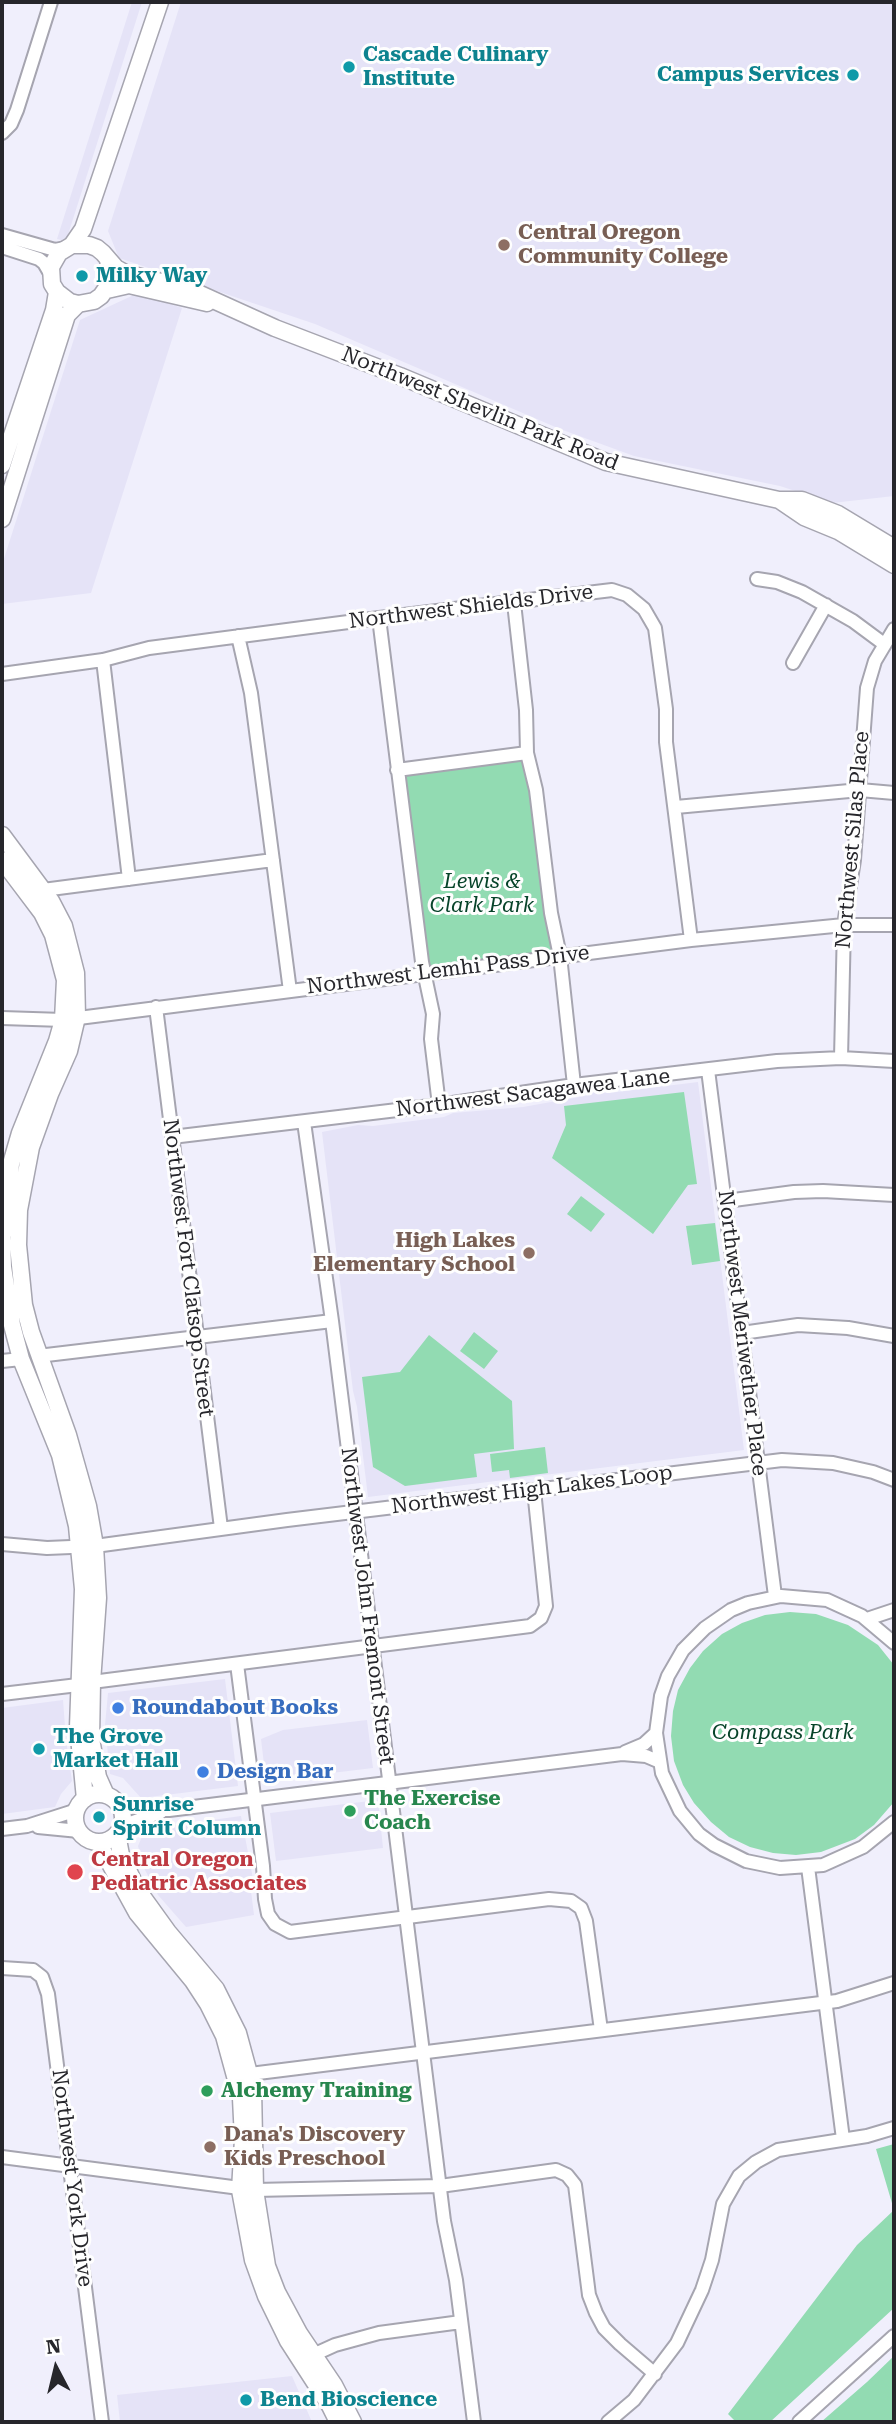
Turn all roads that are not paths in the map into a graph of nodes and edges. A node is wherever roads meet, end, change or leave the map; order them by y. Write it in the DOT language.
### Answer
graph roads {
  1 [pos="51,2"];
  2 [pos="160,2"];
  3 [pos="2,133"];
  4 [pos="116,137"];
  5 [pos="2,235"];
  6 [pos="69,246"];
  7 [pos="2,247"];
  8 [pos="102,254"];
  9 [pos="51,275"];
  10 [pos="107,290"];
  11 [pos="57,292"];
  12 [pos="78,304"];
  13 [pos="229,308"];
  14 [pos="2,466"];
  15 [pos="779,500"];
  16 [pos="2,519"];
  17 [pos="894,548"];
  18 [pos="894,565"];
  19 [pos="757,579"];
  20 [pos="514,603"];
  21 [pos="826,605"];
  22 [pos="379,618"];
  23 [pos="894,629"];
  24 [pos="238,636"];
  25 [pos="884,644"];
  26 [pos="103,660"];
  27 [pos="793,663"];
  28 [pos="2,674"];
  29 [pos="527,753"];
  30 [pos="397,770"];
  31 [pos="860,790"];
  32 [pos="894,793"];
  33 [pos="676,807"];
  34 [pos="2,835"];
  35 [pos="2,860"];
  36 [pos="273,860"];
  37 [pos="129,879"];
  38 [pos="43,890"];
  39 [pos="844,925"];
  40 [pos="894,925"];
  41 [pos="691,940"];
  42 [pos="560,956"];
  43 [pos="423,973"];
  44 [pos="290,990"];
  45 [pos="156,1007"];
  46 [pos="2,1018"];
  47 [pos="70,1018"];
  48 [pos="841,1058"];
  49 [pos="894,1061"];
  50 [pos="708,1070"];
  51 [pos="574,1086"];
  52 [pos="439,1105"];
  53 [pos="304,1122"];
  54 [pos="172,1137"];
  55 [pos="894,1195"];
  56 [pos="726,1201"];
  57 [pos="332,1321"];
  58 [pos="742,1332"];
  59 [pos="894,1336"];
  60 [pos="197,1338"];
  61 [pos="38,1356"];
  62 [pos="21,1359"];
  63 [pos="2,1361"];
  64 [pos="759,1462"];
  65 [pos="894,1480"];
  66 [pos="534,1490"];
  67 [pos="355,1511"];
  68 [pos="220,1528"];
  69 [pos="2,1544"];
  70 [pos="87,1547"];
  71 [pos="775,1596"];
  72 [pos="894,1610"];
  73 [pos="867,1619"];
  74 [pos="894,1624"];
  75 [pos="893,1642"];
  76 [pos="372,1647"];
  77 [pos="237,1664"];
  78 [pos="85,1683"];
  79 [pos="2,1694"];
  80 [pos="656,1734"];
  81 [pos="622,1754"];
  82 [pos="660,1762"];
  83 [pos="389,1783"];
  84 [pos="106,1795"];
  85 [pos="254,1800"];
  86 [pos="81,1804"];
  87 [pos="120,1805"];
  88 [pos="169,1810"];
  89 [pos="894,1822"];
  90 [pos="27,1826"];
  91 [pos="2,1829"];
  92 [pos="79,1830"];
  93 [pos="120,1830"];
  94 [pos="98,1842"];
  95 [pos="808,1867"];
  96 [pos="406,1917"];
  97 [pos="2,1968"];
  98 [pos="894,1983"];
  99 [pos="825,2003"];
  100 [pos="601,2030"];
  101 [pos="423,2053"];
  102 [pos="250,2074"];
  103 [pos="894,2127"];
  104 [pos="843,2139"];
  105 [pos="2,2157"];
  106 [pos="70,2167"];
  107 [pos="440,2186"];
  108 [pos="247,2190"];
  109 [pos="461,2322"];
  110 [pos="894,2336"];
  111 [pos="313,2355"];
  112 [pos="655,2374"];
  113 [pos="102,2422"];
  114 [pos="338,2422"];
  115 [pos="353,2422"];
  116 [pos="474,2422"];
  117 [pos="608,2422"];
  118 [pos="799,2422"];
  1 -- 3 [label="street"];
  2 -- 4 [label="main road"];
  4 -- 6 [label="main road"];
  4 -- 8 [label="main road"];
  5 -- 6 [label="street"];
  6 -- 8 [label="main road"];
  6 -- 9 [label="main road"];
  7 -- 9 [label="street"];
  8 -- 10 [label="main road"];
  8 -- 13 [label="main road, Northwest Shevlin Park Road"];
  9 -- 11 [label="main road"];
  10 -- 12 [label="main road"];
  10 -- 13 [label="main road, Northwest Shevlin Park Road"];
  11 -- 12 [label="main road"];
  11 -- 14 [label="main road"];
  12 -- 16 [label="main road"];
  13 -- 15 [label="main road, Northwest Shevlin Park Road"];
  15 -- 17 [label="main road, Northwest Shevlin Park Road"];
  15 -- 18 [label="main road, Northwest Shevlin Park Road"];
  19 -- 21 [label="street"];
  20 -- 22 [label="street, Northwest Shields Drive"];
  20 -- 29 [label="street"];
  20 -- 33 [label="street, Northwest Shields Drive"];
  21 -- 25 [label="street"];
  21 -- 27 [label="street"];
  22 -- 24 [label="street, Northwest Shields Drive"];
  22 -- 30 [label="street"];
  23 -- 25 [label="street, Northwest Silas Place"];
  24 -- 26 [label="street, Northwest Shields Drive"];
  24 -- 36 [label="street"];
  25 -- 31 [label="street, Northwest Silas Place"];
  26 -- 28 [label="street, Northwest Shields Drive"];
  26 -- 37 [label="street"];
  29 -- 30 [label="street"];
  29 -- 42 [label="street"];
  30 -- 43 [label="street"];
  31 -- 32 [label="street"];
  31 -- 33 [label="street"];
  31 -- 39 [label="street, Northwest Silas Place"];
  33 -- 41 [label="street, Northwest Shields Drive"];
  34 -- 38 [label="main road"];
  35 -- 47 [label="main road"];
  36 -- 37 [label="street"];
  36 -- 44 [label="street"];
  37 -- 38 [label="street"];
  38 -- 47 [label="main road"];
  39 -- 40 [label="street, Northwest Lemhi Pass Drive"];
  39 -- 41 [label="street, Northwest Lemhi Pass Drive"];
  39 -- 48 [label="street, Northwest Silas Place"];
  41 -- 42 [label="street, Northwest Lemhi Pass Drive"];
  42 -- 43 [label="street, Northwest Lemhi Pass Drive"];
  42 -- 51 [label="street"];
  43 -- 44 [label="street, Northwest Lemhi Pass Drive"];
  43 -- 52 [label="street"];
  44 -- 45 [label="street, Northwest Lemhi Pass Drive"];
  45 -- 47 [label="street, Northwest Lemhi Pass Drive"];
  45 -- 54 [label="street, Northwest Fort Clatsop Street"];
  46 -- 47 [label="street, Northwest Lemhi Pass Drive"];
  47 -- 61 [label="main road"];
  47 -- 62 [label="main road"];
  48 -- 49 [label="street, Northwest Sacagawea Lane"];
  48 -- 50 [label="street, Northwest Sacagawea Lane"];
  50 -- 51 [label="street, Northwest Sacagawea Lane"];
  50 -- 56 [label="street, Northwest Meriwether Place"];
  51 -- 52 [label="street, Northwest Sacagawea Lane"];
  52 -- 53 [label="street, Northwest Sacagawea Lane"];
  53 -- 54 [label="street, Northwest Sacagawea Lane"];
  53 -- 57 [label="street, Northwest John Fremont Street"];
  54 -- 60 [label="street, Northwest Fort Clatsop Street"];
  55 -- 56 [label="street"];
  56 -- 58 [label="street, Northwest Meriwether Place"];
  57 -- 60 [label="street"];
  57 -- 67 [label="street, Northwest John Fremont Street"];
  58 -- 59 [label="street"];
  58 -- 64 [label="street, Northwest Meriwether Place"];
  60 -- 61 [label="street"];
  60 -- 68 [label="street, Northwest Fort Clatsop Street"];
  61 -- 70 [label="main road"];
  62 -- 63 [label="street"];
  62 -- 70 [label="main road"];
  64 -- 65 [label="street, Northwest High Lakes Loop"];
  64 -- 66 [label="street, Northwest High Lakes Loop"];
  64 -- 71 [label="street, Northwest Meriwether Place"];
  66 -- 67 [label="street, Northwest High Lakes Loop"];
  66 -- 76 [label="street"];
  67 -- 68 [label="street, Northwest High Lakes Loop"];
  67 -- 76 [label="street, Northwest John Fremont Street"];
  68 -- 70 [label="street, Northwest High Lakes Loop"];
  69 -- 70 [label="street, Northwest High Lakes Loop"];
  70 -- 78 [label="main road"];
  71 -- 73 [label="street"];
  71 -- 80 [label="street"];
  72 -- 73 [label="street"];
  73 -- 75 [label="street"];
  74 -- 75 [label="street"];
  76 -- 77 [label="street"];
  76 -- 83 [label="street, Northwest John Fremont Street"];
  77 -- 78 [label="street"];
  77 -- 85 [label="street"];
  78 -- 79 [label="street"];
  78 -- 84 [label="main road"];
  78 -- 86 [label="main road"];
  80 -- 81 [label="street"];
  80 -- 82 [label="street"];
  81 -- 82 [label="street"];
  81 -- 83 [label="street"];
  82 -- 95 [label="street"];
  83 -- 85 [label="street"];
  83 -- 96 [label="street, Northwest John Fremont Street"];
  84 -- 86 [label="main road"];
  84 -- 87 [label="main road"];
  85 -- 88 [label="street"];
  85 -- 96 [label="street"];
  86 -- 90 [label="street"];
  86 -- 92 [label="main road"];
  87 -- 88 [label="street"];
  87 -- 93 [label="main road"];
  88 -- 93 [label="street"];
  89 -- 95 [label="street"];
  90 -- 91 [label="street"];
  90 -- 92 [label="street"];
  92 -- 94 [label="main road"];
  93 -- 94 [label="main road"];
  93 -- 102 [label="main road"];
  94 -- 108 [label="main road"];
  95 -- 99 [label="street"];
  96 -- 100 [label="street"];
  96 -- 101 [label="street, Northwest John Fremont Street"];
  97 -- 106 [label="street, Northwest York Drive"];
  98 -- 99 [label="street"];
  99 -- 100 [label="street"];
  99 -- 104 [label="street"];
  100 -- 101 [label="street"];
  101 -- 102 [label="street"];
  101 -- 107 [label="street, Northwest John Fremont Street"];
  102 -- 108 [label="main road"];
  103 -- 104 [label="street"];
  104 -- 112 [label="street"];
  105 -- 106 [label="street"];
  106 -- 108 [label="street"];
  106 -- 113 [label="street, Northwest York Drive"];
  107 -- 108 [label="street"];
  107 -- 109 [label="street, Northwest John Fremont Street"];
  107 -- 112 [label="street"];
  108 -- 111 [label="main road"];
  108 -- 114 [label="main road"];
  109 -- 111 [label="street"];
  109 -- 116 [label="street, Northwest John Fremont Street"];
  110 -- 118 [label="street"];
  111 -- 115 [label="main road"];
  112 -- 117 [label="street"];
}
